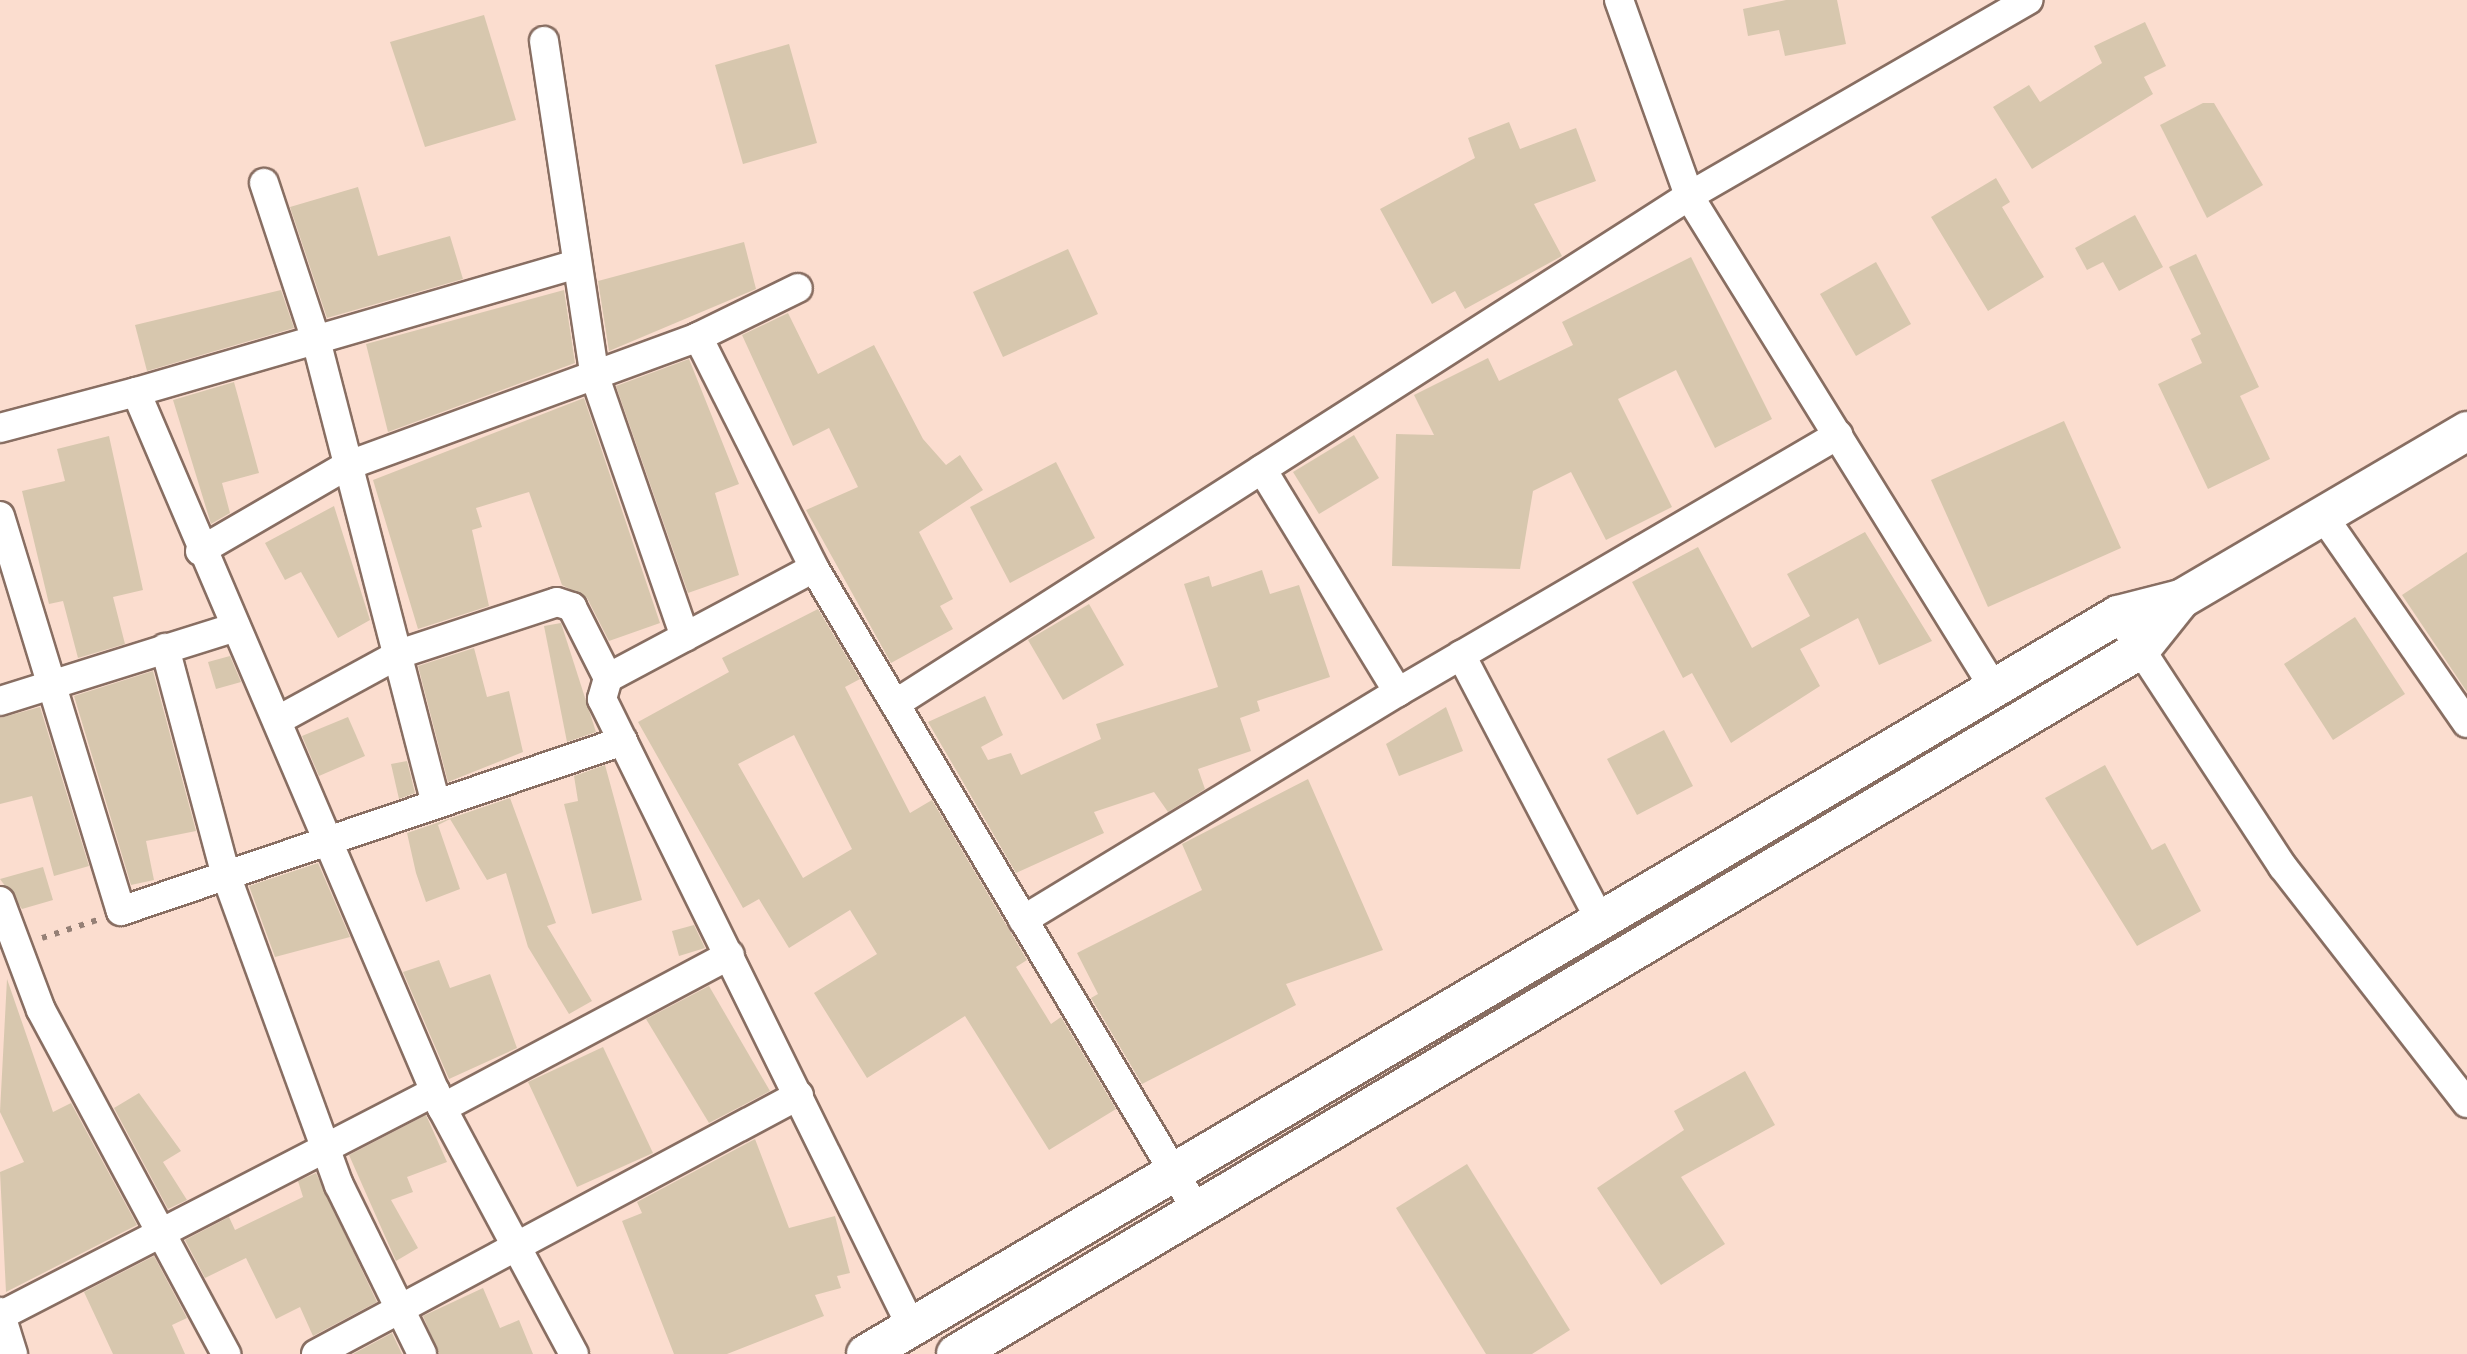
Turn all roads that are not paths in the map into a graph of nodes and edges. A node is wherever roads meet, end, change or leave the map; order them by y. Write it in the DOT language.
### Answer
graph roads {
  1 [pos="1619,0"];
  2 [pos="2028,0"];
  3 [pos="544,42"];
  4 [pos="264,183"];
  5 [pos="1689,196"];
  6 [pos="571,266"];
  7 [pos="798,288"];
  8 [pos="698,337"];
  9 [pos="316,340"];
  10 [pos="595,377"];
  11 [pos="136,392"];
  12 [pos="0,428"];
  13 [pos="2467,431"];
  14 [pos="1838,435"];
  15 [pos="346,466"];
  16 [pos="1262,469"];
  17 [pos="0,516"];
  18 [pos="2323,516"];
  19 [pos="200,551"];
  20 [pos="814,568"];
  21 [pos="2181,599"];
  22 [pos="2118,615"];
  23 [pos="236,627"];
  24 [pos="685,638"];
  25 [pos="165,648"];
  26 [pos="2141,649"];
  27 [pos="399,654"];
  28 [pos="1461,655"];
  29 [pos="608,678"];
  30 [pos="48,682"];
  31 [pos="1994,688"];
  32 [pos="1398,692"];
  33 [pos="0,700"];
  34 [pos="895,704"];
  35 [pos="280,719"];
  36 [pos="2467,723"];
  37 [pos="623,741"];
  38 [pos="436,804"];
  39 [pos="329,840"];
  40 [pos="226,874"];
  41 [pos="0,901"];
  42 [pos="1024,920"];
  43 [pos="1601,922"];
  44 [pos="730,955"];
  45 [pos="799,1095"];
  46 [pos="439,1100"];
  47 [pos="2467,1103"];
  48 [pos="324,1144"];
  49 [pos="1175,1175"];
  50 [pos="1198,1211"];
  51 [pos="158,1228"];
  52 [pos="514,1242"];
  53 [pos="398,1308"];
  54 [pos="0,1315"];
  55 [pos="912,1328"];
  56 [pos="13,1354"];
  57 [pos="226,1354"];
  58 [pos="316,1354"];
  59 [pos="422,1354"];
  60 [pos="574,1354"];
  61 [pos="866,1354"];
  62 [pos="956,1354"];
  1 -- 5 [label="street"];
  2 -- 5 [label="street"];
  3 -- 6 [label="street"];
  4 -- 9 [label="street"];
  5 -- 14 [label="street"];
  5 -- 16 [label="street"];
  6 -- 9 [label="street"];
  6 -- 10 [label="street"];
  7 -- 8 [label="street"];
  8 -- 10 [label="street"];
  8 -- 20 [label="street"];
  9 -- 11 [label="street"];
  9 -- 15 [label="street"];
  10 -- 15 [label="street"];
  10 -- 24 [label="street"];
  11 -- 12 [label="street"];
  11 -- 19 [label="street"];
  13 -- 18 [label="main road"];
  14 -- 28 [label="street"];
  14 -- 31 [label="street"];
  15 -- 19 [label="street"];
  15 -- 27 [label="street"];
  16 -- 32 [label="street"];
  16 -- 34 [label="street"];
  17 -- 30 [label="street"];
  18 -- 21 [label="main road"];
  18 -- 36 [label="street"];
  19 -- 23 [label="street"];
  20 -- 24 [label="street"];
  20 -- 34 [label="street"];
  21 -- 22 [label="main road"];
  21 -- 26 [label="main road"];
  22 -- 26 [label="street"];
  22 -- 31 [label="main road"];
  23 -- 25 [label="street"];
  23 -- 35 [label="street"];
  24 -- 29 [label="street"];
  25 -- 30 [label="street"];
  25 -- 40 [label="street"];
  26 -- 47 [label="street"];
  26 -- 50 [label="main road"];
  27 -- 29 [label="street"];
  27 -- 35 [label="street"];
  27 -- 38 [label="street"];
  28 -- 32 [label="street"];
  28 -- 43 [label="street"];
  29 -- 37 [label="street"];
  30 -- 33 [label="street"];
  30 -- 40 [label="street"];
  31 -- 43 [label="main road"];
  32 -- 42 [label="street"];
  34 -- 42 [label="street"];
  35 -- 39 [label="street"];
  37 -- 38 [label="street"];
  37 -- 44 [label="street"];
  38 -- 39 [label="street"];
  39 -- 40 [label="street"];
  39 -- 46 [label="street"];
  40 -- 48 [label="street"];
  41 -- 51 [label="street"];
  42 -- 49 [label="street"];
  43 -- 49 [label="main road"];
  44 -- 45 [label="street"];
  44 -- 46 [label="street"];
  45 -- 52 [label="street"];
  45 -- 55 [label="street"];
  46 -- 48 [label="street"];
  46 -- 52 [label="street"];
  48 -- 51 [label="street"];
  48 -- 53 [label="street"];
  49 -- 50 [label="street"];
  49 -- 55 [label="main road"];
  50 -- 62 [label="main road"];
  51 -- 54 [label="street"];
  51 -- 57 [label="street"];
  52 -- 53 [label="street"];
  52 -- 60 [label="street"];
  53 -- 58 [label="street"];
  53 -- 59 [label="street"];
  54 -- 56 [label="street"];
  55 -- 61 [label="main road"];
}
